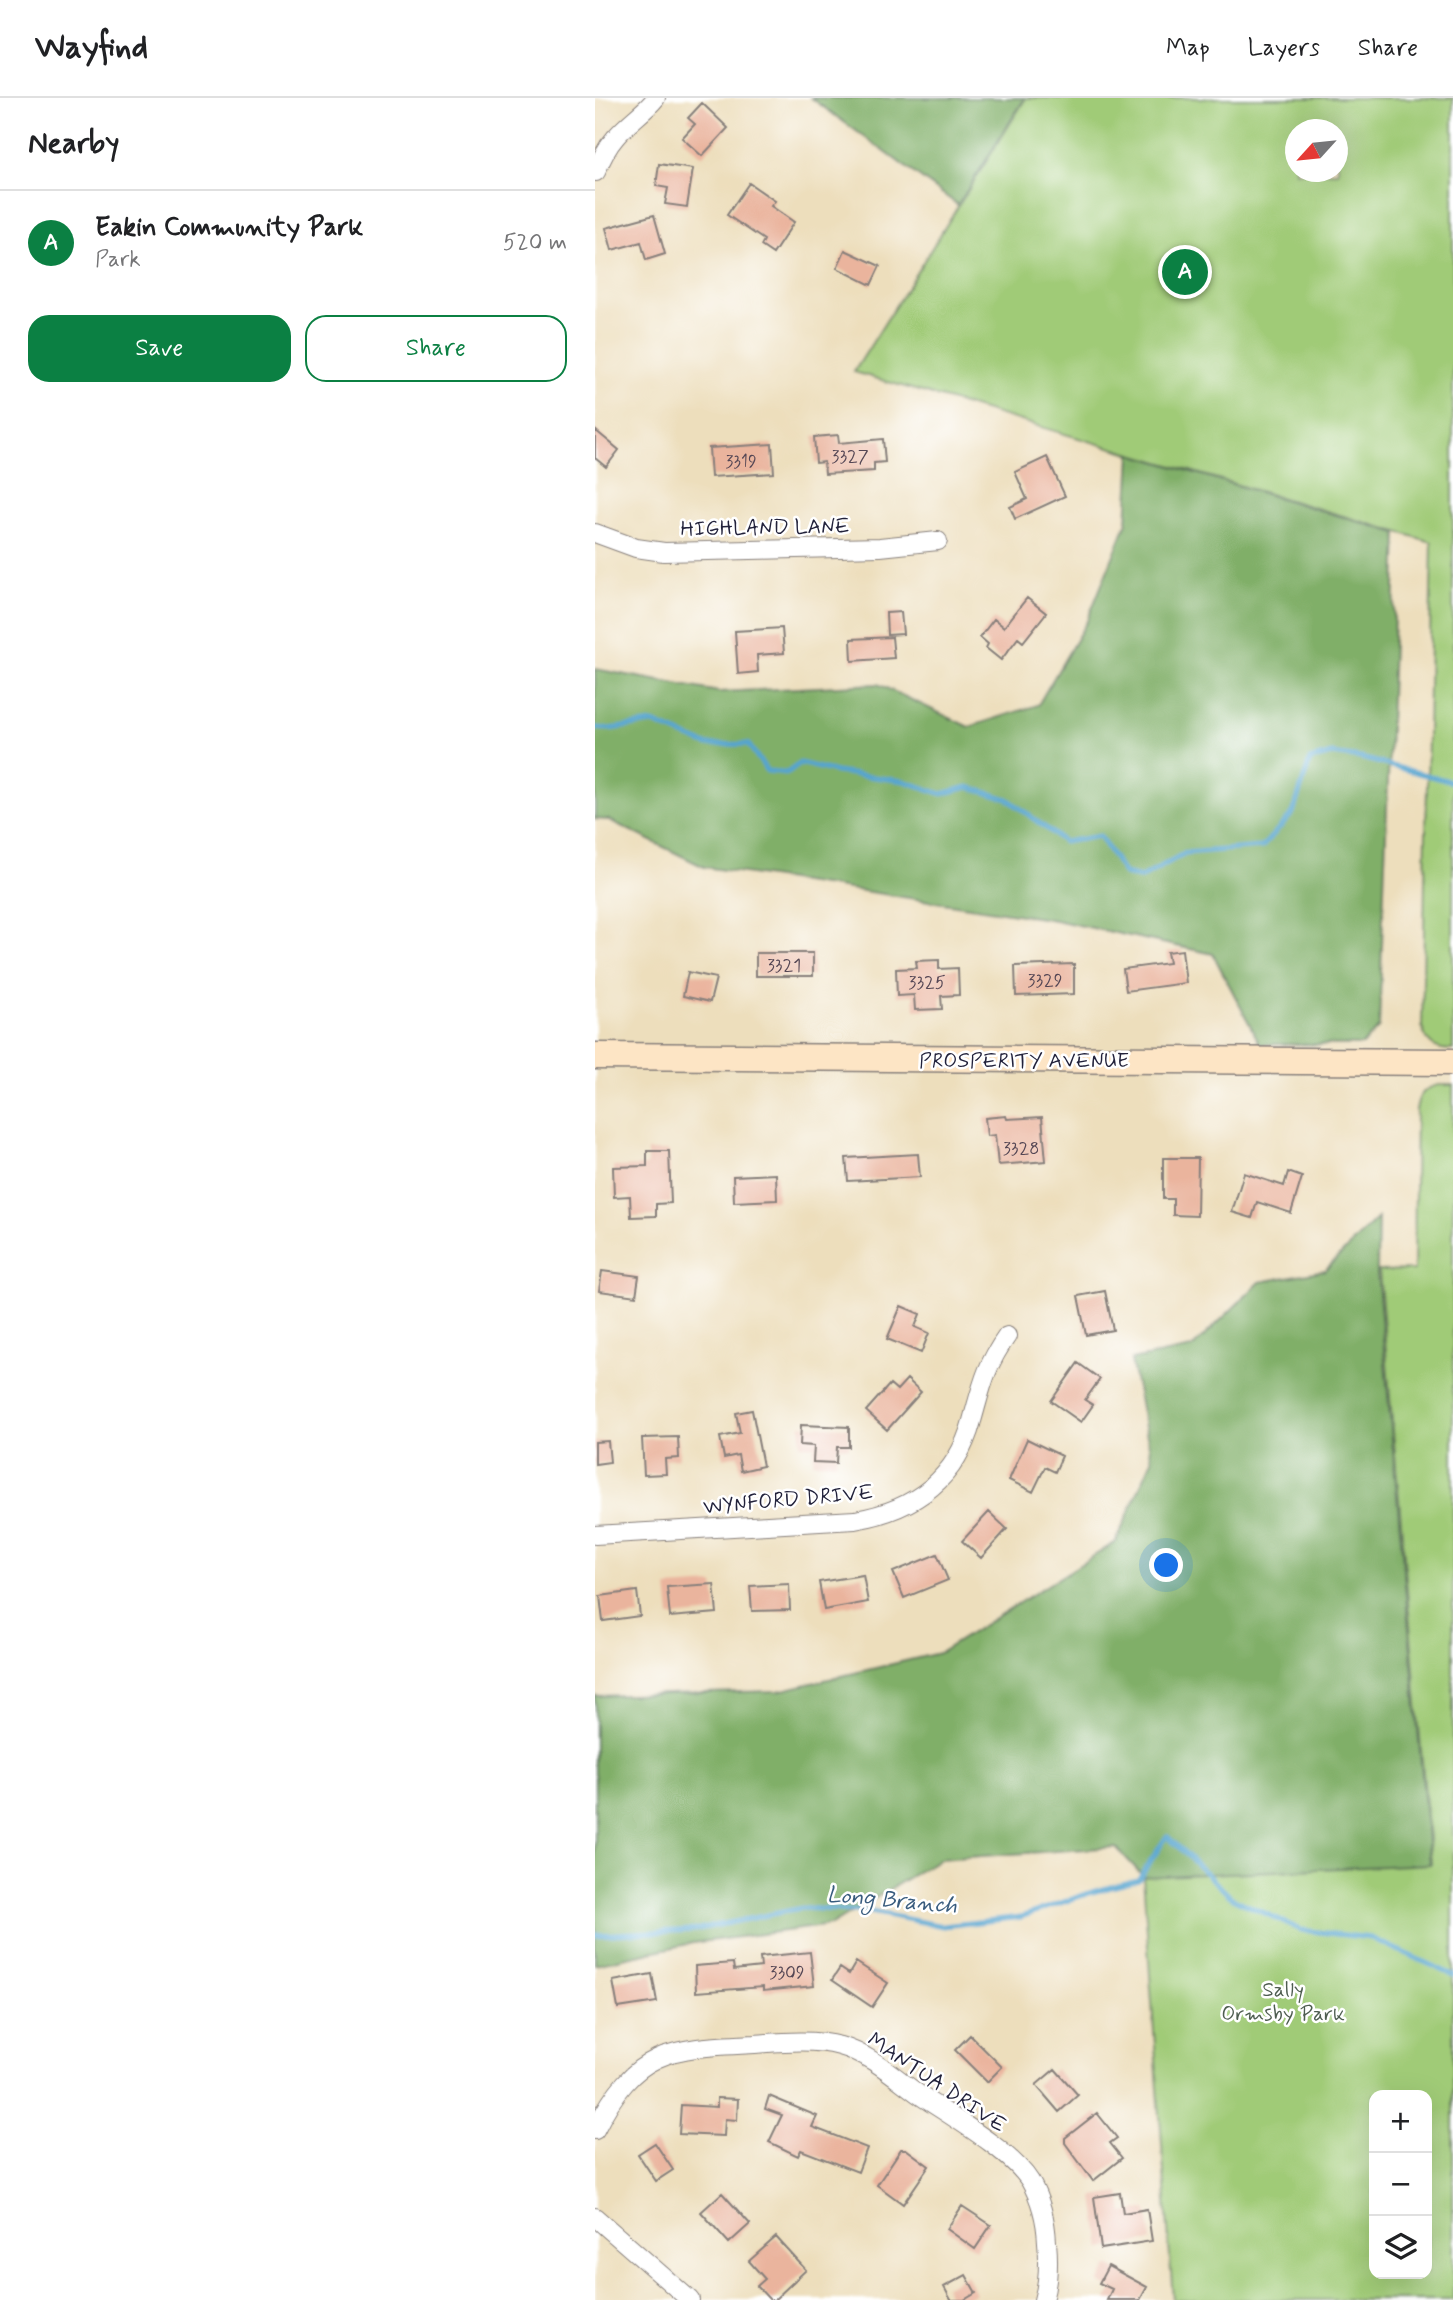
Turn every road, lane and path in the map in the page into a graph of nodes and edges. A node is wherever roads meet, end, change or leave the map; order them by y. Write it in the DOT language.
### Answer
graph roads {
  1 [pos="656,98"];
  2 [pos="596,172"];
  3 [pos="595,533"];
  4 [pos="938,541"];
  5 [pos="595,1056"];
  6 [pos="1453,1062"];
  7 [pos="1007,1336"];
  8 [pos="595,1535"];
  9 [pos="595,2130"];
  10 [pos="595,2217"];
  11 [pos="690,2300"];
  12 [pos="1044,2300"];
  1 -- 2 [label="street"];
  3 -- 4 [label="street, HIGHLAND LANE"];
  5 -- 6 [label="main road, PROSPERITY AVENUE"];
  7 -- 8 [label="street, WYNFORD DRIVE"];
  9 -- 12 [label="street, MANTUA DRIVE"];
  10 -- 11 [label="street"];
}
